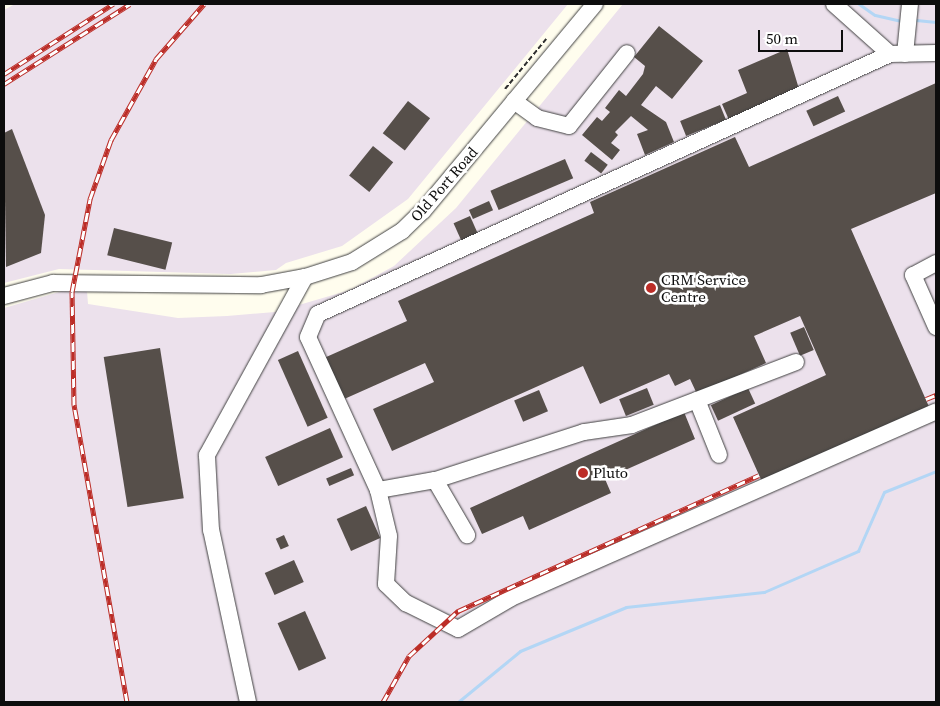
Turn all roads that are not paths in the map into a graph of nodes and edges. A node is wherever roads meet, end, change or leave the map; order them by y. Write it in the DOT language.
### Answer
graph roads {
  1 [pos="595,4"];
  2 [pos="834,4"];
  3 [pos="910,4"];
  4 [pos="936,52"];
  5 [pos="627,53"];
  6 [pos="897,54"];
  7 [pos="508,98"];
  8 [pos="936,263"];
  9 [pos="305,277"];
  10 [pos="4,296"];
  11 [pos="936,327"];
  12 [pos="796,362"];
  13 [pos="697,400"];
  14 [pos="936,411"];
  15 [pos="719,455"];
  16 [pos="435,480"];
  17 [pos="378,490"];
  18 [pos="467,534"];
  19 [pos="248,702"];
  1 -- 7 [label="street, Old Port Road"];
  2 -- 6 [label="street"];
  3 -- 6 [label="street"];
  4 -- 6 [label="street"];
  5 -- 7 [label="street"];
  6 -- 17 [label="street"];
  7 -- 9 [label="street, Old Port Road"];
  8 -- 11 [label="street"];
  9 -- 10 [label="street, Old Port Road"];
  9 -- 19 [label="street"];
  12 -- 13 [label="street"];
  13 -- 15 [label="street"];
  13 -- 16 [label="street"];
  14 -- 17 [label="street"];
  16 -- 17 [label="street"];
  16 -- 18 [label="street"];
}
